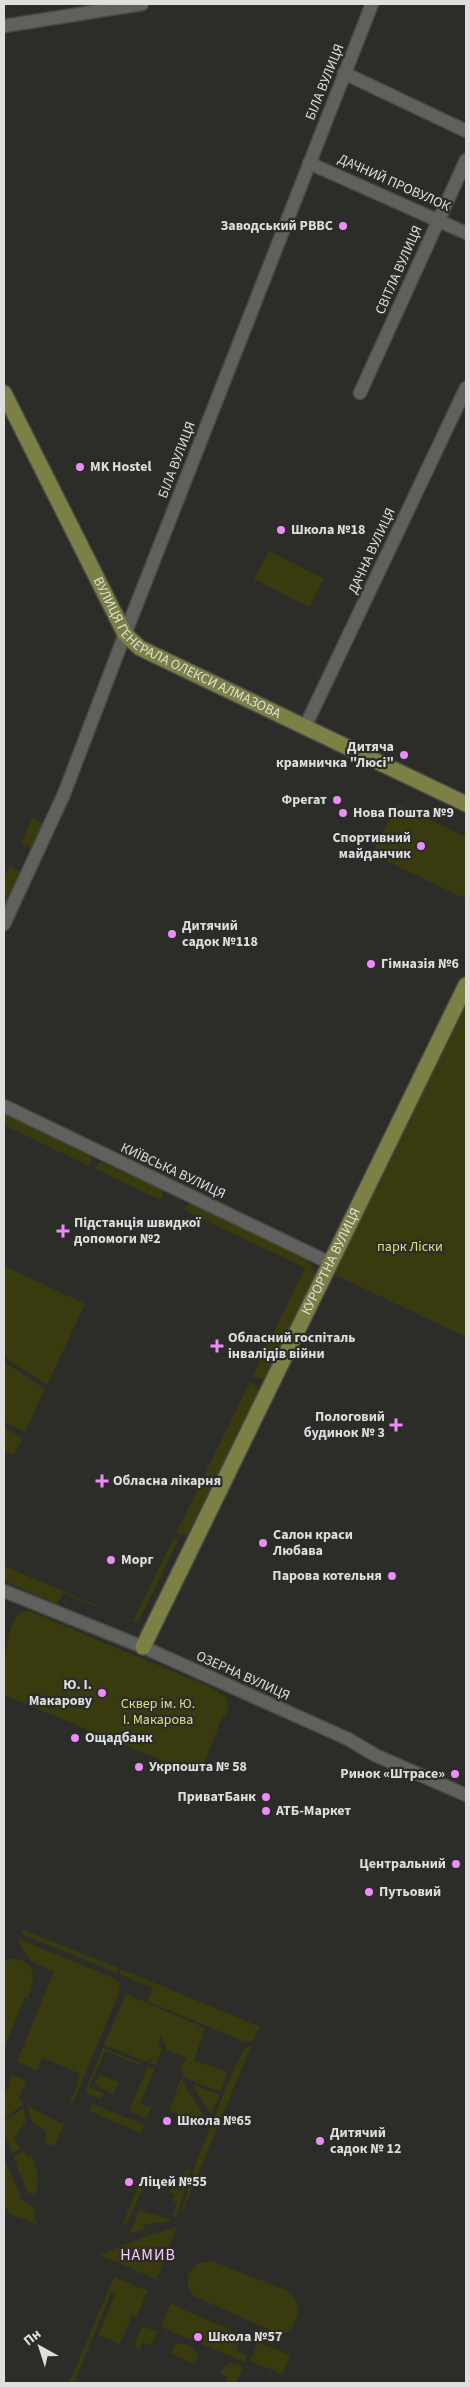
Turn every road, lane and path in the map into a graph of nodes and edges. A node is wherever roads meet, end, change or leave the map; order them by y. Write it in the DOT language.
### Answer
graph roads {
  1 [pos="142,4"];
  2 [pos="372,4"];
  3 [pos="4,26"];
  4 [pos="344,73"];
  5 [pos="466,130"];
  6 [pos="466,160"];
  7 [pos="309,163"];
  8 [pos="439,219"];
  9 [pos="466,232"];
  10 [pos="466,388"];
  11 [pos="4,393"];
  12 [pos="360,393"];
  13 [pos="124,634"];
  14 [pos="305,727"];
  15 [pos="466,804"];
  16 [pos="4,924"];
  17 [pos="466,985"];
  18 [pos="4,1106"];
  19 [pos="330,1263"];
  20 [pos="4,1591"];
  21 [pos="143,1647"];
  22 [pos="466,1795"];
  1 -- 3 [label="street"];
  2 -- 4 [label="street, БІЛА ВУЛИЦЯ"];
  4 -- 5 [label="street"];
  4 -- 7 [label="street, БІЛА ВУЛИЦЯ"];
  6 -- 8 [label="street, СВІТЛА ВУЛИЦЯ"];
  7 -- 8 [label="street, ДАЧНИЙ ПРОВУЛОК"];
  7 -- 13 [label="street, БІЛА ВУЛИЦЯ"];
  8 -- 9 [label="street, ДАЧНИЙ ПРОВУЛОК"];
  8 -- 12 [label="street, СВІТЛА ВУЛИЦЯ"];
  10 -- 14 [label="street, ДАЧНА ВУЛИЦЯ"];
  11 -- 13 [label="main road, ВУЛИЦЯ ГЕНЕРАЛА ОЛЕКСИ АЛМАЗОВА"];
  13 -- 14 [label="main road, ВУЛИЦЯ ГЕНЕРАЛА ОЛЕКСИ АЛМАЗОВА"];
  13 -- 16 [label="street, БІЛА ВУЛИЦЯ"];
  14 -- 15 [label="main road, ВУЛИЦЯ ГЕНЕРАЛА ОЛЕКСИ АЛМАЗОВА"];
  17 -- 19 [label="main road, КУРОРТНА ВУЛИЦЯ"];
  18 -- 19 [label="street, КИЇВСЬКА ВУЛИЦЯ"];
  19 -- 21 [label="main road, КУРОРТНА ВУЛИЦЯ"];
  20 -- 21 [label="street, ОЗЕРНА ВУЛИЦЯ"];
  21 -- 22 [label="street, ОЗЕРНА ВУЛИЦЯ"];
}
